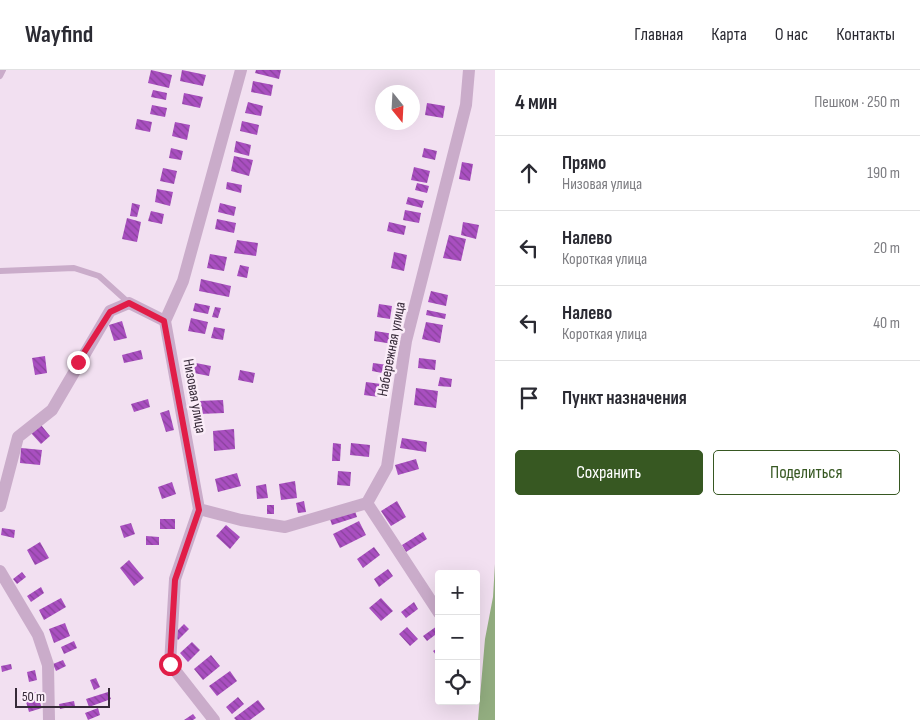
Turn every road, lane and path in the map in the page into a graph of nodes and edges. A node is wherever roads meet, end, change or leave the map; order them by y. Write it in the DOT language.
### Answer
graph roads {
  1 [pos="3,70"];
  2 [pos="241,70"];
  3 [pos="469,70"];
  4 [pos="0,76"];
  5 [pos="0,270"];
  6 [pos="129,303"];
  7 [pos="164,321"];
  8 [pos="367,503"];
  9 [pos="0,506"];
  10 [pos="199,510"];
  11 [pos="0,571"];
  12 [pos="435,607"];
  13 [pos="49,720"];
  14 [pos="214,720"];
  1 -- 4 [label="lane"];
  2 -- 7 [label="street"];
  3 -- 8 [label="street, Набережная улица"];
  5 -- 6 [label="lane"];
  6 -- 7 [label="street"];
  6 -- 9 [label="street"];
  7 -- 10 [label="street, Низовая улица"];
  8 -- 10 [label="street"];
  8 -- 12 [label="street"];
  10 -- 14 [label="street, Низовая улица"];
  11 -- 13 [label="street"];
}
